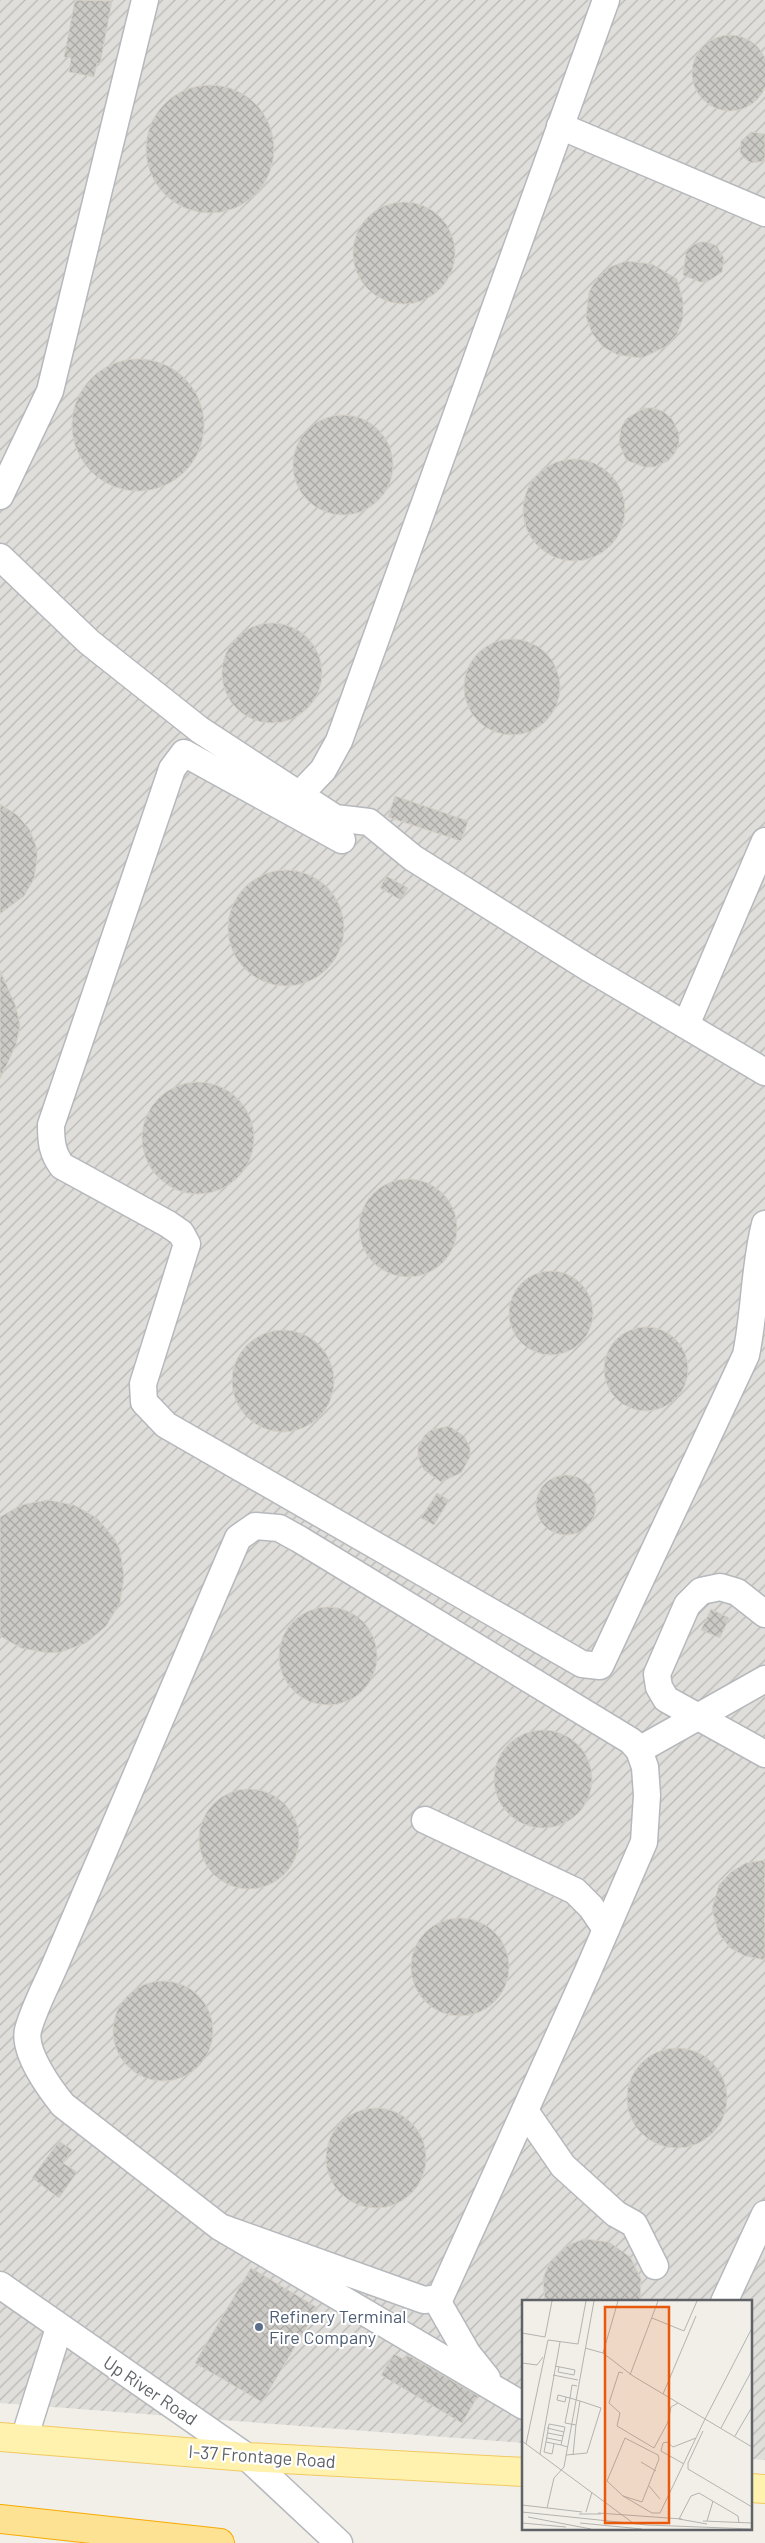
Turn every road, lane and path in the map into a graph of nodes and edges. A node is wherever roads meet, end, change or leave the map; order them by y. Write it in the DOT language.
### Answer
graph roads {
  1 [pos="145,0"];
  2 [pos="606,0"];
  3 [pos="560,126"];
  4 [pos="765,213"];
  5 [pos="0,496"];
  6 [pos="0,557"];
  7 [pos="299,795"];
  8 [pos="342,840"];
  9 [pos="765,841"];
  10 [pos="686,1025"];
  11 [pos="765,1072"];
  12 [pos="765,1224"];
  13 [pos="765,1614"];
  14 [pos="765,1679"];
  15 [pos="700,1717"];
  16 [pos="639,1750"];
  17 [pos="765,1754"];
  18 [pos="425,1820"];
  19 [pos="606,1929"];
  20 [pos="525,2111"];
  21 [pos="765,2214"];
  22 [pos="220,2227"];
  23 [pos="655,2266"];
  24 [pos="0,2285"];
  25 [pos="436,2299"];
  26 [pos="725,2300"];
  27 [pos="59,2328"];
  28 [pos="497,2390"];
  29 [pos="522,2405"];
  30 [pos="12,2438"];
  31 [pos="247,2457"];
  32 [pos="522,2472"];
  33 [pos="752,2488"];
  34 [pos="765,2489"];
  35 [pos="0,2518"];
  36 [pos="220,2543"];
  37 [pos="339,2543"];
  1 -- 5 [label="street"];
  2 -- 3 [label="street"];
  3 -- 4 [label="street"];
  3 -- 7 [label="street"];
  6 -- 7 [label="street"];
  7 -- 10 [label="street"];
  8 -- 12 [label="street"];
  9 -- 10 [label="street"];
  10 -- 11 [label="street"];
  13 -- 15 [label="street"];
  14 -- 15 [label="street"];
  15 -- 16 [label="street"];
  15 -- 17 [label="street"];
  16 -- 19 [label="street"];
  16 -- 22 [label="street"];
  18 -- 19 [label="street"];
  19 -- 20 [label="street"];
  20 -- 23 [label="street"];
  20 -- 25 [label="street"];
  21 -- 26 [label="street"];
  22 -- 25 [label="street"];
  22 -- 28 [label="street"];
  24 -- 27 [label="street, Up River Road"];
  25 -- 28 [label="street"];
  27 -- 30 [label="street"];
  27 -- 31 [label="street, Up River Road"];
  28 -- 29 [label="street"];
  30 -- 31 [label="main road, I-37 Frontage Road"];
  31 -- 32 [label="main road, I-37 Frontage Road"];
  31 -- 37 [label="street, Up River Road"];
  33 -- 34 [label="main road"];
  35 -- 36 [label="highway"];
}
